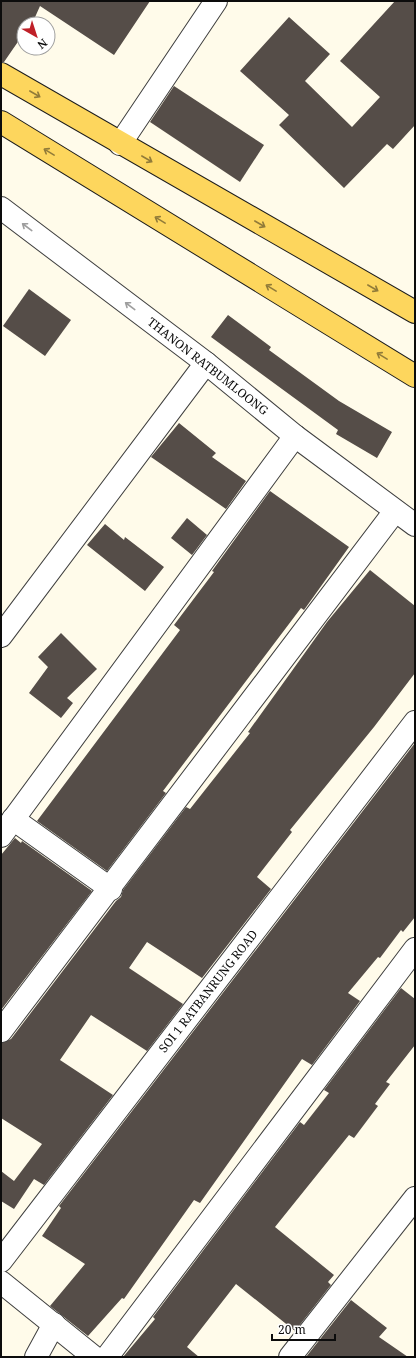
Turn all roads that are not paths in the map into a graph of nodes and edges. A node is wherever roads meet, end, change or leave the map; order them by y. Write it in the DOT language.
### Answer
graph roads {
  1 [pos="216,1"];
  2 [pos="1,74"];
  3 [pos="1,122"];
  4 [pos="120,144"];
  5 [pos="1,208"];
  6 [pos="415,312"];
  7 [pos="206,363"];
  8 [pos="415,376"];
  9 [pos="295,436"];
  10 [pos="395,511"];
  11 [pos="415,525"];
  12 [pos="1,636"];
  13 [pos="415,722"];
  14 [pos="7,828"];
  15 [pos="111,889"];
  16 [pos="415,949"];
  17 [pos="1,1032"];
  18 [pos="415,1198"];
  19 [pos="1,1261"];
  20 [pos="1,1282"];
  21 [pos="54,1324"];
  22 [pos="36,1357"];
  23 [pos="94,1357"];
  24 [pos="107,1357"];
  25 [pos="290,1357"];
  1 -- 4 [label="street"];
  2 -- 4 [label="main road, one-way"];
  8 -- 3 [label="main road, one-way"];
  4 -- 6 [label="main road, one-way"];
  7 -- 5 [label="street, THANON RATBUMLOONG, one-way"];
  7 -- 9 [label="street, THANON RATBUMLOONG"];
  7 -- 12 [label="street"];
  9 -- 10 [label="street, THANON RATBUMLOONG"];
  9 -- 14 [label="street"];
  10 -- 11 [label="street, THANON RATBUMLOONG"];
  10 -- 15 [label="street"];
  13 -- 19 [label="street, SOI 1 RATBANRUNG ROAD"];
  14 -- 15 [label="street"];
  15 -- 17 [label="street"];
  16 -- 24 [label="street"];
  18 -- 25 [label="street"];
  20 -- 21 [label="street"];
  21 -- 22 [label="street"];
  21 -- 23 [label="street"];
}
